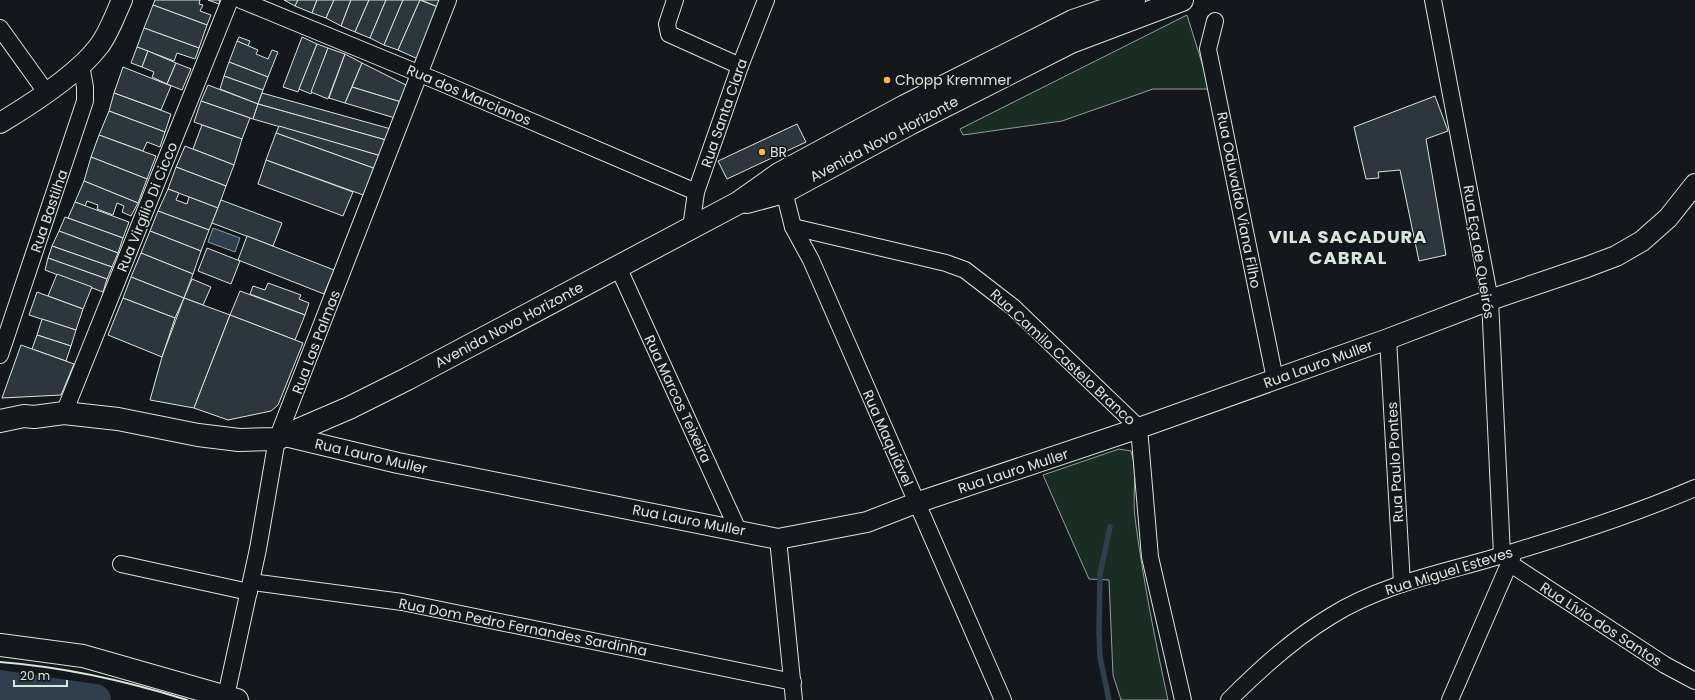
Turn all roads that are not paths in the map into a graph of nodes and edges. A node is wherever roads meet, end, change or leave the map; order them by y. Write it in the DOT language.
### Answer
graph roads {
  1 [pos="122,0"];
  2 [pos="230,0"];
  3 [pos="241,0"];
  4 [pos="448,0"];
  5 [pos="675,0"];
  6 [pos="766,0"];
  7 [pos="1134,0"];
  8 [pos="1182,0"];
  9 [pos="1432,0"];
  10 [pos="1100,6"];
  11 [pos="1215,21"];
  12 [pos="0,28"];
  13 [pos="81,65"];
  14 [pos="740,66"];
  15 [pos="420,74"];
  16 [pos="46,92"];
  17 [pos="0,123"];
  18 [pos="782,183"];
  19 [pos="1695,184"];
  20 [pos="696,192"];
  21 [pos="793,227"];
  22 [pos="691,228"];
  23 [pos="618,267"];
  24 [pos="1490,300"];
  25 [pos="1388,339"];
  26 [pos="0,355"];
  27 [pos="1275,379"];
  28 [pos="64,413"];
  29 [pos="0,421"];
  30 [pos="1139,428"];
  31 [pos="281,438"];
  32 [pos="1695,488"];
  33 [pos="916,502"];
  34 [pos="738,530"];
  35 [pos="778,538"];
  36 [pos="1508,557"];
  37 [pos="121,564"];
  38 [pos="1402,584"];
  39 [pos="250,587"];
  40 [pos="0,645"];
  41 [pos="1695,681"];
  42 [pos="792,682"];
  43 [pos="231,698"];
  44 [pos="794,700"];
  45 [pos="1003,700"];
  46 [pos="1183,700"];
  47 [pos="1229,700"];
  48 [pos="1450,700"];
  1 -- 13 [label="street"];
  2 -- 28 [label="street, Rua Virgílio Di Cicco"];
  3 -- 15 [label="street, Rua dos Marcianos"];
  4 -- 15 [label="street, Rua Las Palmas"];
  5 -- 14 [label="street"];
  6 -- 14 [label="street, Rua Santa Clara"];
  7 -- 10 [label="main road, Avenida Novo Horizonte"];
  8 -- 18 [label="main road, Avenida Novo Horizonte"];
  9 -- 24 [label="street, Rua Eça de Queirós"];
  10 -- 18 [label="main road, Avenida Novo Horizonte"];
  11 -- 27 [label="street, Rua Oduvaldo Viana Filho"];
  12 -- 16 [label="street"];
  13 -- 16 [label="street"];
  13 -- 26 [label="street, Rua Bastilha"];
  14 -- 20 [label="street, Rua Santa Clara"];
  15 -- 20 [label="street, Rua dos Marcianos"];
  15 -- 31 [label="street, Rua Las Palmas"];
  16 -- 17 [label="street"];
  18 -- 21 [label="street, Rua Maquiável"];
  18 -- 22 [label="main road, Avenida Novo Horizonte"];
  19 -- 24 [label="street, Rua Lauro Muller"];
  20 -- 22 [label="street, Rua Santa Clara"];
  21 -- 30 [label="street, Rua Camilo Castelo Branco"];
  21 -- 33 [label="street, Rua Maquiável"];
  22 -- 23 [label="main road, Avenida Novo Horizonte"];
  23 -- 31 [label="main road, Avenida Novo Horizonte"];
  23 -- 34 [label="street, Rua Marcos Teixeira"];
  24 -- 25 [label="street, Rua Lauro Muller"];
  24 -- 36 [label="street, Rua Eça de Queirós"];
  25 -- 27 [label="street, Rua Lauro Muller"];
  25 -- 38 [label="street, Rua Paulo Pontes"];
  27 -- 30 [label="street, Rua Lauro Muller"];
  28 -- 29 [label="main road, Rua Lauro Muller"];
  28 -- 31 [label="main road, Rua Lauro Muller"];
  30 -- 33 [label="street, Rua Lauro Muller"];
  30 -- 46 [label="street, Rua Camilo Castelo Branco"];
  31 -- 34 [label="street, Rua Lauro Muller"];
  31 -- 39 [label="street, Rua Las Palmas"];
  32 -- 36 [label="street, Rua Miguel Esteves"];
  33 -- 35 [label="street, Rua Lauro Muller"];
  33 -- 45 [label="street, Rua Maquiável"];
  34 -- 35 [label="street, Rua Lauro Muller"];
  35 -- 42 [label="street"];
  36 -- 38 [label="street, Rua Miguel Esteves"];
  36 -- 41 [label="street, Rua Lívio dos Santos"];
  36 -- 48 [label="street"];
  37 -- 39 [label="street, Rua Dom Pedro Fernandes Sardinha"];
  38 -- 47 [label="street, Rua Miguel Esteves"];
  39 -- 42 [label="street, Rua Dom Pedro Fernandes Sardinha"];
  39 -- 43 [label="street, Rua Las Palmas"];
  40 -- 43 [label="main road"];
  42 -- 44 [label="street"];
}
